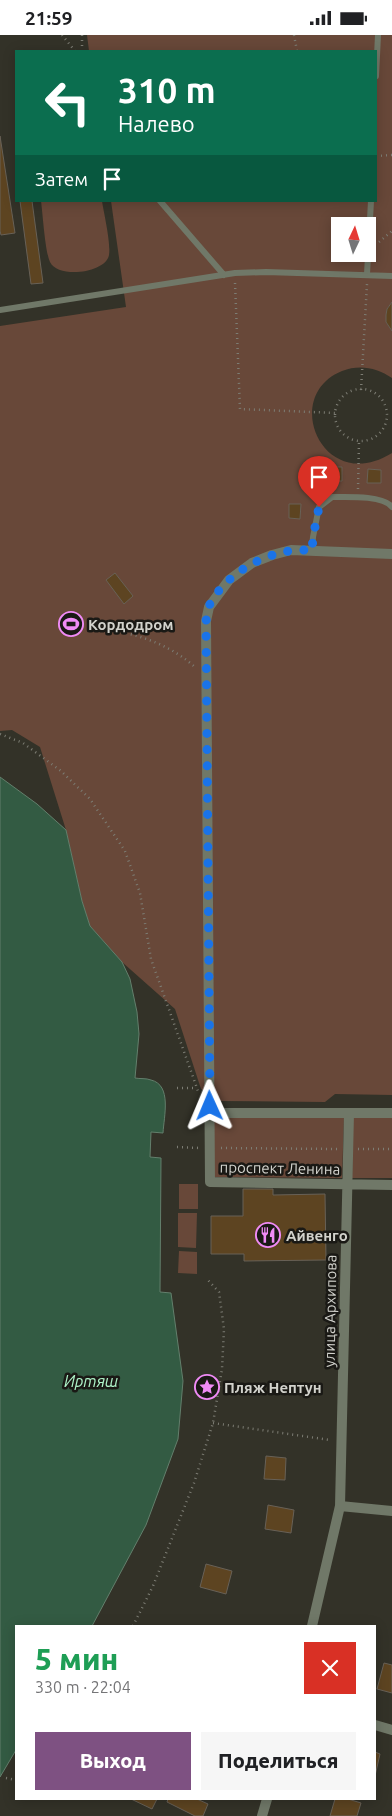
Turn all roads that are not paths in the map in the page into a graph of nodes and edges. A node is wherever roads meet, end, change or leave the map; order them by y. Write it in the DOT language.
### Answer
graph roads {
  1 [pos="378,35"];
  2 [pos="377,56"];
  3 [pos="161,202"];
  4 [pos="371,202"];
  5 [pos="370,217"];
  6 [pos="367,263"];
  7 [pos="367,274"];
  8 [pos="224,275"];
  9 [pos="392,276"];
  10 [pos="0,310"];
  11 [pos="392,507"];
  12 [pos="312,551"];
  13 [pos="392,554"];
  14 [pos="210,1109"];
  15 [pos="349,1113"];
  16 [pos="392,1113"];
  17 [pos="347,1183"];
  18 [pos="392,1185"];
  19 [pos="340,1506"];
  20 [pos="392,1511"];
  21 [pos="312,1625"];
  22 [pos="376,1725"];
  23 [pos="392,1730"];
  24 [pos="266,1800"];
  25 [pos="262,1816"];
  1 -- 2 [label="lane"];
  3 -- 8 [label="lane"];
  4 -- 5 [label="lane"];
  6 -- 7 [label="lane"];
  7 -- 8 [label="lane"];
  7 -- 9 [label="lane"];
  8 -- 10 [label="lane"];
  11 -- 12 [label="lane"];
  12 -- 13 [label="street, проспект Ленина"];
  12 -- 14 [label="street, проспект Ленина"];
  14 -- 15 [label="street"];
  14 -- 17 [label="street, проспект Ленина"];
  15 -- 16 [label="street"];
  15 -- 17 [label="street, улица Архипова"];
  17 -- 18 [label="street, проспект Ленина"];
  17 -- 19 [label="street, улица Архипова"];
  19 -- 20 [label="street"];
  19 -- 21 [label="street, улица Архипова"];
  22 -- 23 [label="street"];
  24 -- 25 [label="street"];
}
